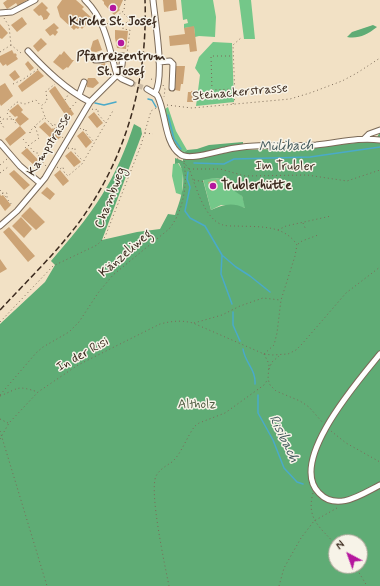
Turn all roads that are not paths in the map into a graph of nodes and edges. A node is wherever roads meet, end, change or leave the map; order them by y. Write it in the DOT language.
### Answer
graph roads {
  1 [pos="35,0"];
  2 [pos="87,0"];
  3 [pos="153,0"];
  4 [pos="0,13"];
  5 [pos="28,51"];
  6 [pos="112,57"];
  7 [pos="95,60"];
  8 [pos="159,62"];
  9 [pos="122,65"];
  10 [pos="117,75"];
  11 [pos="84,82"];
  12 [pos="131,83"];
  13 [pos="172,88"];
  14 [pos="147,89"];
  15 [pos="156,93"];
  16 [pos="79,97"];
  17 [pos="89,104"];
  18 [pos="380,130"];
  19 [pos="364,139"];
  20 [pos="380,140"];
  21 [pos="0,143"];
  22 [pos="40,182"];
  23 [pos="0,226"];
  24 [pos="380,354"];
  25 [pos="380,485"];
  1 -- 4 [label="street"];
  2 -- 6 [label="street"];
  3 -- 8 [label="street"];
  5 -- 16 [label="street"];
  6 -- 7 [label="street"];
  6 -- 9 [label="street"];
  6 -- 10 [label="street"];
  8 -- 13 [label="street"];
  8 -- 15 [label="street"];
  10 -- 12 [label="street"];
  10 -- 17 [label="street, Kampstrasse"];
  11 -- 16 [label="street"];
  14 -- 15 [label="street"];
  15 -- 19 [label="street"];
  16 -- 17 [label="street"];
  17 -- 22 [label="street, Kampstrasse"];
  18 -- 19 [label="street"];
  19 -- 20 [label="street"];
  21 -- 22 [label="street"];
  22 -- 23 [label="street, Kampstrasse"];
  24 -- 25 [label="street"];
}
